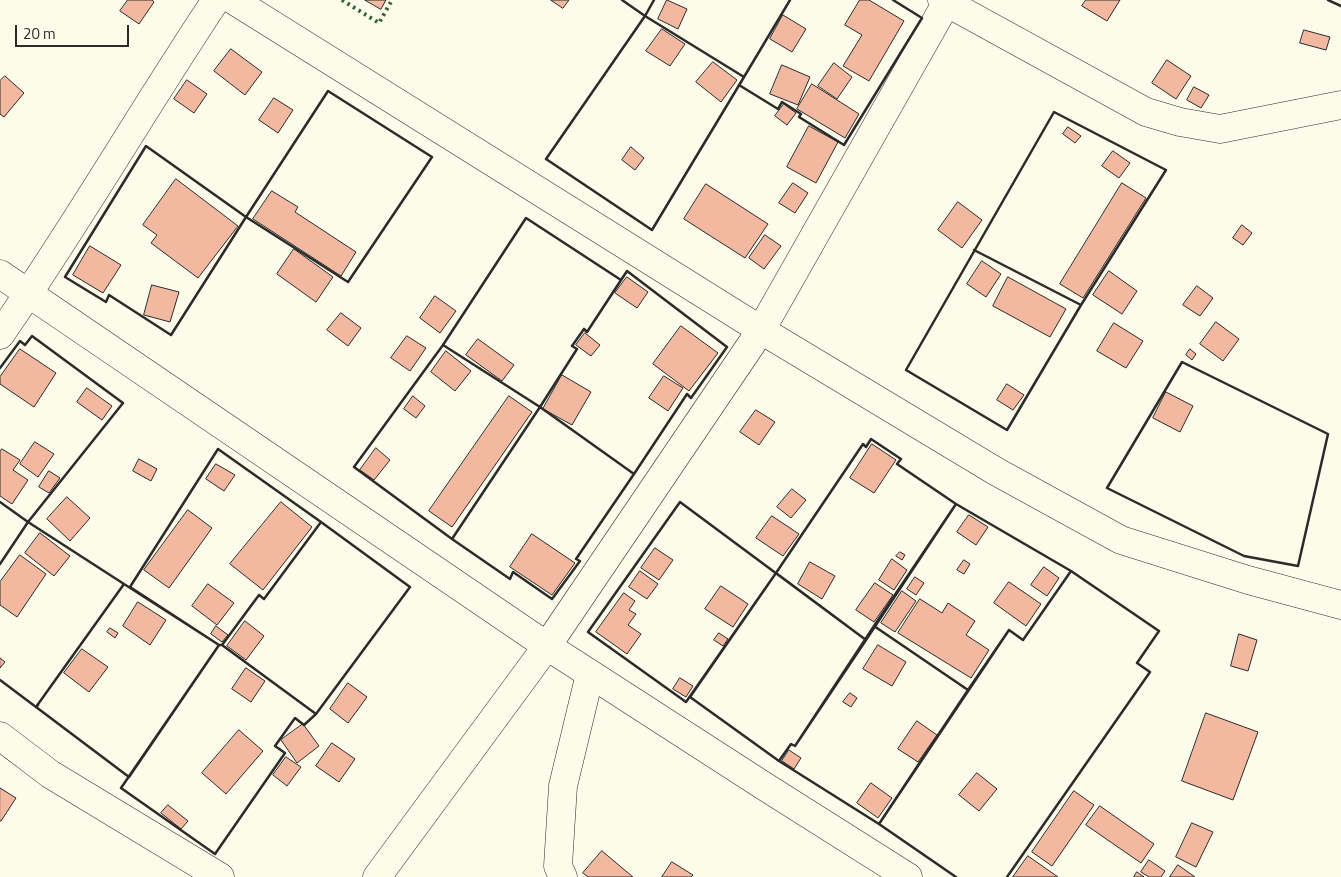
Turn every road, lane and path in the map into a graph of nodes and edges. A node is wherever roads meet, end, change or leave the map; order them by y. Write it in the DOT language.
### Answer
graph roads {
  1 [pos="216,0"];
  2 [pos="233,0"];
  3 [pos="946,1"];
  4 [pos="1341,105"];
  5 [pos="0,274"];
  6 [pos="28,294"];
  7 [pos="761,330"];
  8 [pos="0,335"];
  9 [pos="1341,605"];
  10 [pos="547,646"];
  11 [pos="590,674"];
  12 [pos="0,736"];
  13 [pos="220,877"];
  14 [pos="377,877"];
  15 [pos="563,877"];
  16 [pos="908,877"];
  1 -- 6 [label="street"];
  2 -- 7 [label="street"];
  3 -- 4 [label="street"];
  3 -- 7 [label="street"];
  5 -- 6 [label="street"];
  6 -- 8 [label="street"];
  6 -- 10 [label="street"];
  7 -- 9 [label="street"];
  7 -- 10 [label="street"];
  10 -- 11 [label="street"];
  10 -- 14 [label="street"];
  11 -- 15 [label="street"];
  11 -- 16 [label="street"];
  12 -- 13 [label="street"];
}
